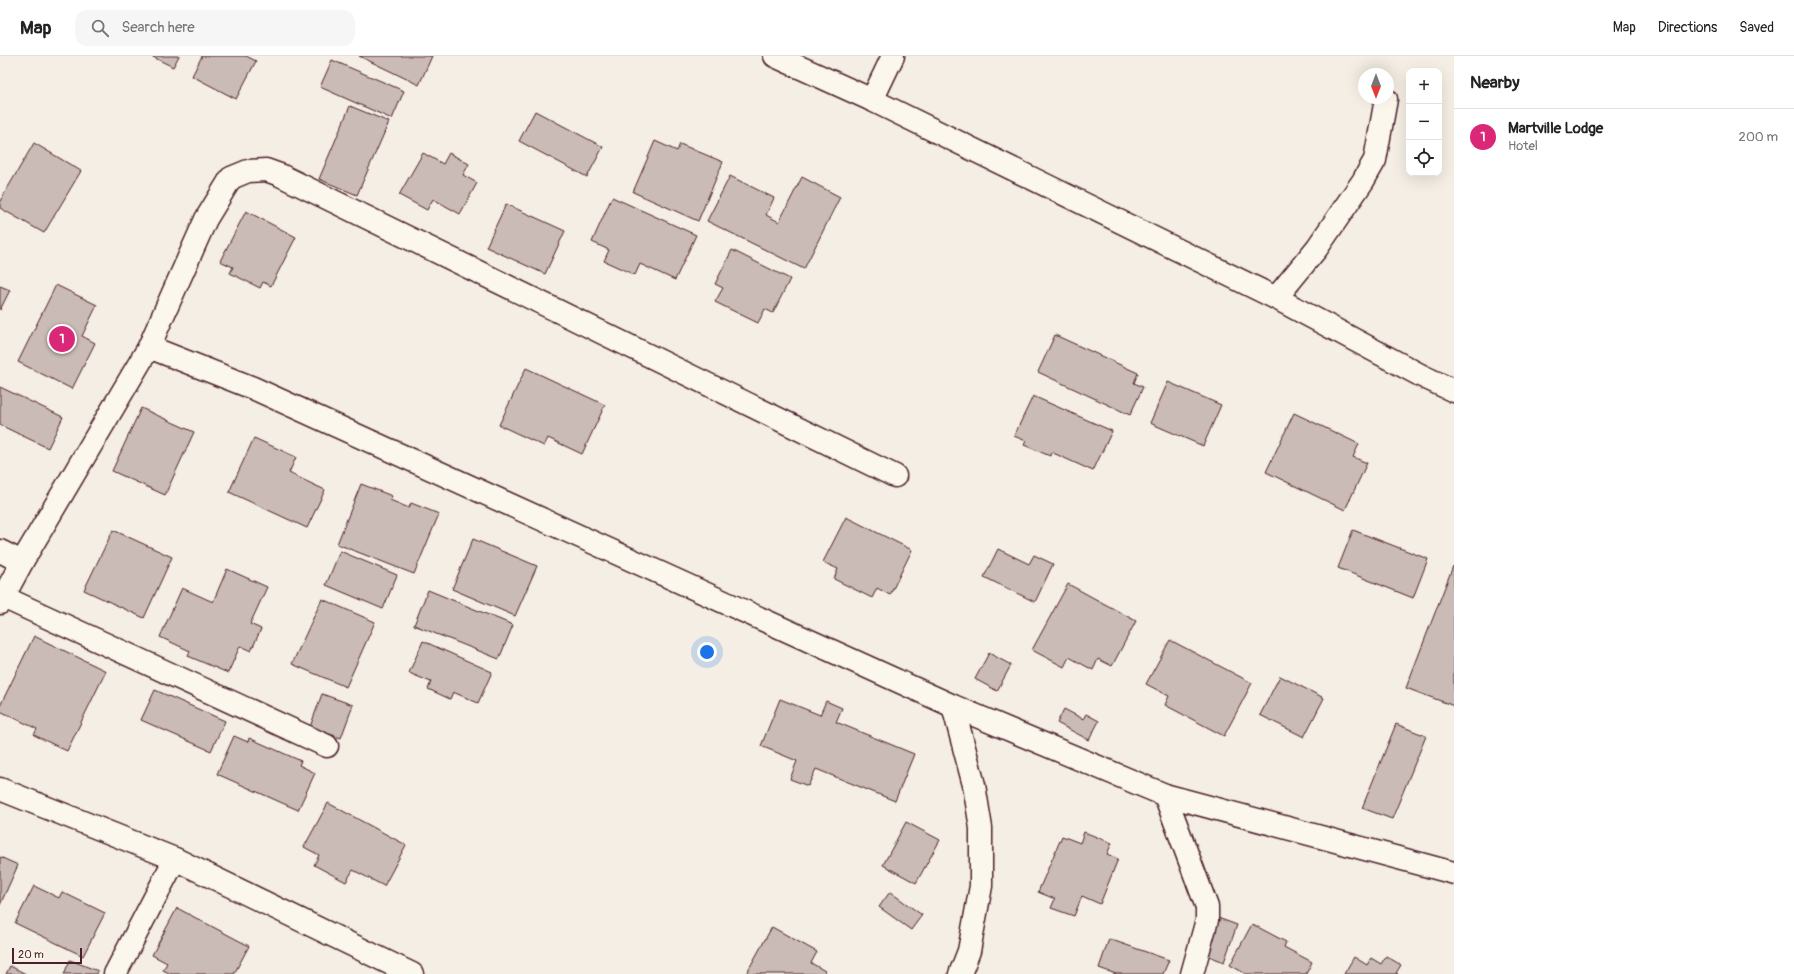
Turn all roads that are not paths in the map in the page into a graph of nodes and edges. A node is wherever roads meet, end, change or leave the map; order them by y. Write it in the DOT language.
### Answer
graph roads {
  1 [pos="775,56"];
  2 [pos="893,56"];
  3 [pos="872,100"];
  4 [pos="1385,104"];
  5 [pos="1276,298"];
  6 [pos="149,347"];
  7 [pos="1454,391"];
  8 [pos="895,476"];
  9 [pos="0,551"];
  10 [pos="22,562"];
  11 [pos="1,600"];
  12 [pos="953,706"];
  13 [pos="326,746"];
  14 [pos="0,789"];
  15 [pos="1165,795"];
  16 [pos="175,859"];
  17 [pos="1454,873"];
  18 [pos="388,969"];
  19 [pos="115,974"];
  20 [pos="412,974"];
  21 [pos="960,974"];
  22 [pos="1192,974"];
  1 -- 3 [label="street"];
  2 -- 3 [label="street"];
  3 -- 5 [label="street"];
  4 -- 5 [label="street"];
  5 -- 7 [label="street"];
  6 -- 8 [label="street"];
  6 -- 10 [label="street"];
  6 -- 12 [label="street"];
  9 -- 10 [label="street"];
  10 -- 11 [label="street"];
  11 -- 13 [label="street"];
  12 -- 15 [label="street"];
  12 -- 21 [label="street"];
  14 -- 16 [label="street"];
  15 -- 17 [label="street"];
  15 -- 22 [label="street"];
  16 -- 18 [label="street"];
  16 -- 19 [label="street"];
  18 -- 20 [label="street"];
}
